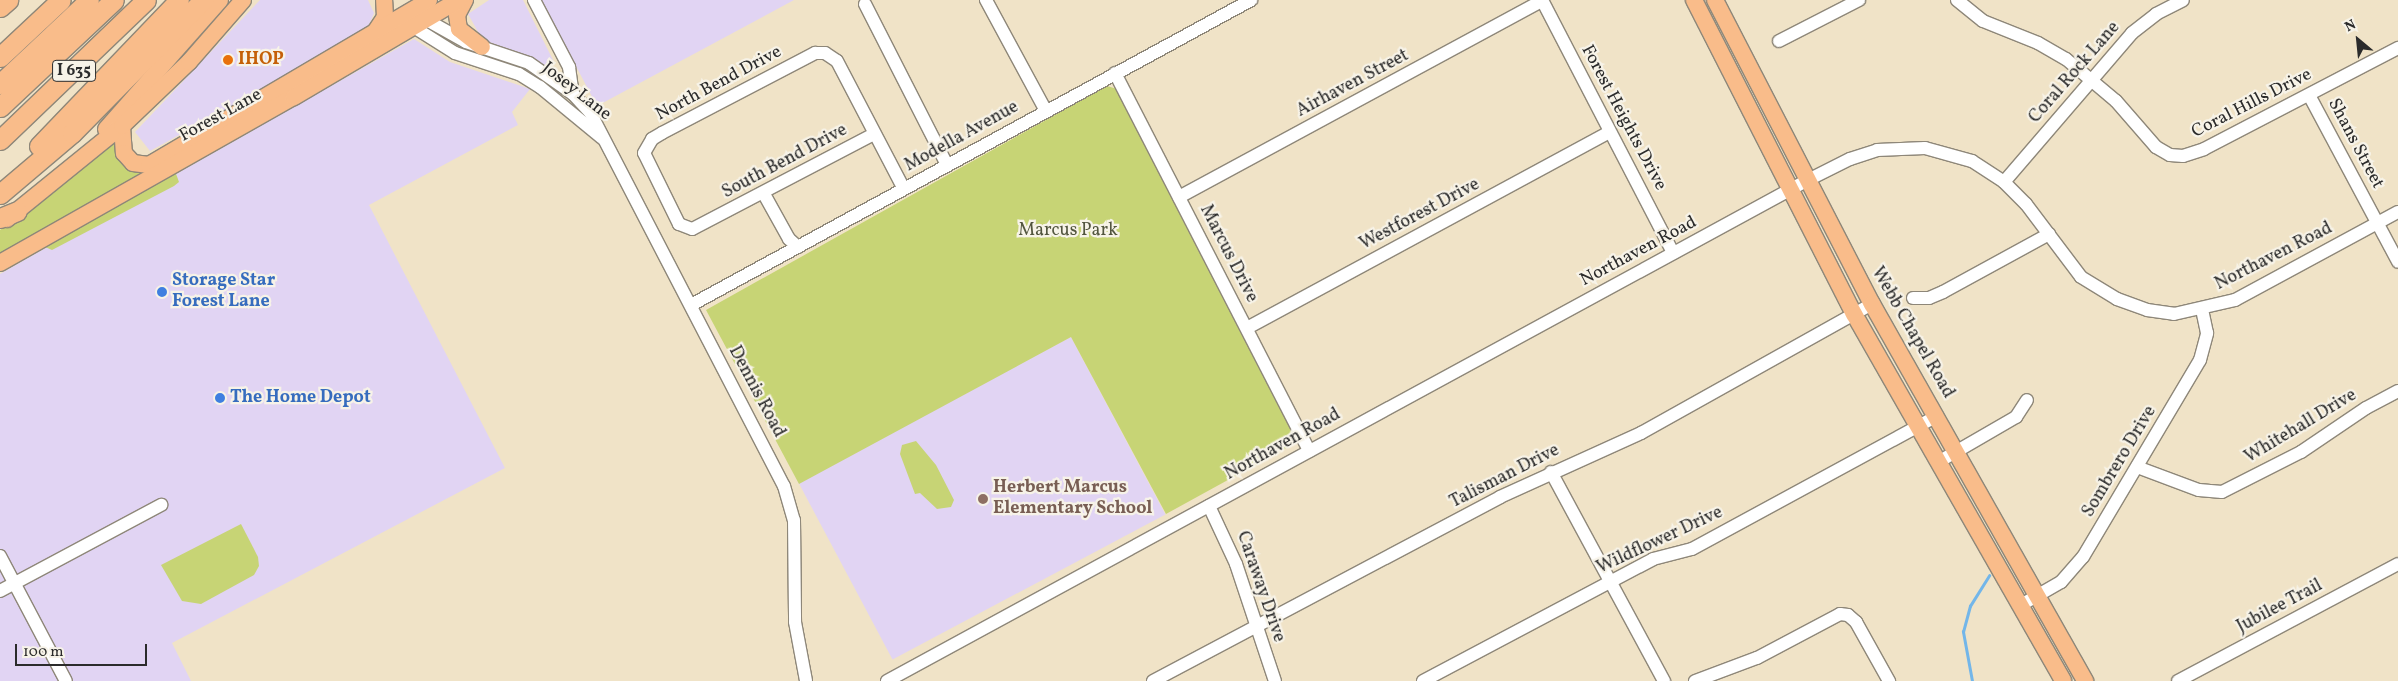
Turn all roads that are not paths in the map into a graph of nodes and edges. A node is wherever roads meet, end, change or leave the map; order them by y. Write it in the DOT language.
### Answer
graph roads {
  1 [pos="8,0"];
  2 [pos="52,0"];
  3 [pos="61,0"];
  4 [pos="146,0"];
  5 [pos="179,0"];
  6 [pos="203,0"];
  7 [pos="220,0"];
  8 [pos="243,0"];
  9 [pos="384,0"];
  10 [pos="390,0"];
  11 [pos="459,0"];
  12 [pos="465,0"];
  13 [pos="534,0"];
  14 [pos="986,0"];
  15 [pos="1251,0"];
  16 [pos="1694,0"];
  17 [pos="1714,0"];
  18 [pos="1859,0"];
  19 [pos="1957,0"];
  20 [pos="2183,0"];
  21 [pos="1542,1"];
  22 [pos="103,3"];
  23 [pos="865,4"];
  24 [pos="0,7"];
  25 [pos="415,12"];
  26 [pos="374,32"];
  27 [pos="1779,41"];
  28 [pos="482,47"];
  29 [pos="2398,48"];
  30 [pos="0,57"];
  31 [pos="534,66"];
  32 [pos="1115,73"];
  33 [pos="527,79"];
  34 [pos="2092,80"];
  35 [pos="2,81"];
  36 [pos="573,94"];
  37 [pos="2308,95"];
  38 [pos="0,107"];
  39 [pos="1046,111"];
  40 [pos="0,122"];
  41 [pos="122,126"];
  42 [pos="1609,132"];
  43 [pos="874,134"];
  44 [pos="0,140"];
  45 [pos="604,140"];
  46 [pos="646,146"];
  47 [pos="79,159"];
  48 [pos="173,159"];
  49 [pos="947,165"];
  50 [pos="1808,180"];
  51 [pos="2004,182"];
  52 [pos="0,183"];
  53 [pos="904,188"];
  54 [pos="1791,190"];
  55 [pos="768,192"];
  56 [pos="0,194"];
  57 [pos="1179,197"];
  58 [pos="17,211"];
  59 [pos="2398,212"];
  60 [pos="0,218"];
  61 [pos="0,224"];
  62 [pos="2377,224"];
  63 [pos="2049,234"];
  64 [pos="798,246"];
  65 [pos="1673,253"];
  66 [pos="2398,262"];
  67 [pos="0,263"];
  68 [pos="1913,298"];
  69 [pos="1872,304"];
  70 [pos="691,305"];
  71 [pos="2202,310"];
  72 [pos="1854,314"];
  73 [pos="1247,328"];
  74 [pos="2398,391"];
  75 [pos="2028,400"];
  76 [pos="1937,416"];
  77 [pos="1920,426"];
  78 [pos="1309,451"];
  79 [pos="1957,451"];
  80 [pos="1940,461"];
  81 [pos="2137,467"];
  82 [pos="1551,472"];
  83 [pos="161,505"];
  84 [pos="1209,506"];
  85 [pos="0,556"];
  86 [pos="2398,564"];
  87 [pos="1611,582"];
  88 [pos="15,584"];
  89 [pos="0,592"];
  90 [pos="2037,597"];
  91 [pos="2021,605"];
  92 [pos="1256,626"];
  93 [pos="66,681"];
  94 [pos="806,681"];
  95 [pos="886,681"];
  96 [pos="1153,681"];
  97 [pos="1275,681"];
  98 [pos="1423,681"];
  99 [pos="1664,681"];
  100 [pos="1695,681"];
  101 [pos="1889,681"];
  102 [pos="2063,681"];
  103 [pos="2085,681"];
  104 [pos="2178,681"];
  1 -- 24 [label="highway"];
  2 -- 30 [label="highway"];
  3 -- 30 [label="highway"];
  4 -- 44 [label="highway, I 635"];
  5 -- 52 [label="highway"];
  6 -- 56 [label="highway"];
  7 -- 47 [label="main road"];
  8 -- 41 [label="main road"];
  9 -- 26 [label="main road"];
  10 -- 25 [label="main road, Josey Lane"];
  11 -- 25 [label="main road, Forest Lane"];
  12 -- 28 [label="main road"];
  13 -- 36 [label="street"];
  14 -- 39 [label="street"];
  15 -- 32 [label="street, Modella Avenue"];
  16 -- 54 [label="main road"];
  17 -- 50 [label="main road, Webb Chapel Road"];
  18 -- 27 [label="street"];
  19 -- 34 [label="street, Coral Hills Drive"];
  20 -- 34 [label="street, Coral Rock Lane"];
  21 -- 42 [label="street, Forest Heights Drive"];
  21 -- 57 [label="street, Airhaven Street"];
  22 -- 35 [label="highway"];
  22 -- 38 [label="highway"];
  22 -- 40 [label="highway"];
  23 -- 49 [label="street"];
  25 -- 26 [label="main road, Forest Lane"];
  25 -- 28 [label="street, Josey Lane"];
  25 -- 33 [label="street, Josey Lane"];
  25 -- 48 [label="main road, Forest Lane"];
  26 -- 48 [label="main road, Forest Lane"];
  28 -- 31 [label="street, Josey Lane"];
  29 -- 37 [label="street, Coral Hills Drive"];
  31 -- 33 [label="street"];
  31 -- 36 [label="street, Josey Lane"];
  32 -- 39 [label="street, Modella Avenue"];
  32 -- 57 [label="street, Marcus Drive"];
  33 -- 45 [label="street, Josey Lane"];
  34 -- 37 [label="street, Coral Hills Drive"];
  34 -- 51 [label="street, Coral Rock Lane"];
  36 -- 45 [label="street, Josey Lane"];
  37 -- 62 [label="street, Shans Street"];
  39 -- 49 [label="street, Modella Avenue"];
  41 -- 47 [label="main road"];
  41 -- 48 [label="main road"];
  42 -- 65 [label="street, Forest Heights Drive"];
  42 -- 73 [label="street, Westforest Drive"];
  43 -- 46 [label="street, North Bend Drive"];
  43 -- 53 [label="street"];
  43 -- 55 [label="street, South Bend Drive"];
  45 -- 70 [label="street, Dennis Road"];
  46 -- 55 [label="street, South Bend Drive"];
  47 -- 58 [label="main road"];
  48 -- 67 [label="main road, Forest Lane"];
  49 -- 53 [label="street, Modella Avenue"];
  50 -- 51 [label="street, Northaven Road"];
  50 -- 54 [label="street, Northaven Road"];
  50 -- 69 [label="main road, Webb Chapel Road"];
  51 -- 63 [label="street, Northaven Road"];
  53 -- 64 [label="street, Modella Avenue"];
  54 -- 65 [label="street, Northaven Road"];
  54 -- 72 [label="main road"];
  55 -- 64 [label="street"];
  57 -- 73 [label="street, Marcus Drive"];
  58 -- 60 [label="highway"];
  58 -- 61 [label="main road"];
  59 -- 62 [label="street, Northaven Road"];
  62 -- 66 [label="street, Shans Street"];
  62 -- 71 [label="street, Northaven Road"];
  63 -- 68 [label="street"];
  63 -- 71 [label="street, Northaven Road"];
  64 -- 70 [label="street, Modella Avenue"];
  65 -- 78 [label="street, Northaven Road"];
  69 -- 72 [label="street, Talisman Drive"];
  69 -- 76 [label="main road, Webb Chapel Road"];
  70 -- 94 [label="street, Dennis Road"];
  71 -- 81 [label="street, Sombrero Drive"];
  72 -- 77 [label="main road"];
  72 -- 82 [label="street, Talisman Drive"];
  73 -- 78 [label="street, Marcus Drive"];
  74 -- 81 [label="street, Whitehall Drive"];
  75 -- 79 [label="street"];
  76 -- 77 [label="street, Wildflower Drive"];
  76 -- 79 [label="main road, Webb Chapel Road"];
  77 -- 80 [label="main road"];
  77 -- 87 [label="street, Wildflower Drive"];
  78 -- 84 [label="street, Northaven Road"];
  79 -- 80 [label="street"];
  79 -- 90 [label="main road, Webb Chapel Road"];
  80 -- 91 [label="main road"];
  81 -- 90 [label="street, Sombrero Drive"];
  82 -- 87 [label="street"];
  82 -- 92 [label="street, Talisman Drive"];
  83 -- 88 [label="street"];
  84 -- 92 [label="street, Caraway Drive"];
  84 -- 95 [label="street, Northaven Road"];
  85 -- 88 [label="street"];
  86 -- 104 [label="street, Jubilee Trail"];
  87 -- 98 [label="street, Wildflower Drive"];
  87 -- 99 [label="street"];
  88 -- 89 [label="street"];
  88 -- 93 [label="street"];
  90 -- 91 [label="street, Sombrero Drive"];
  90 -- 103 [label="main road, Webb Chapel Road"];
  91 -- 102 [label="main road"];
  92 -- 96 [label="street, Talisman Drive"];
  92 -- 97 [label="street, Caraway Drive"];
  100 -- 101 [label="street"];
}
